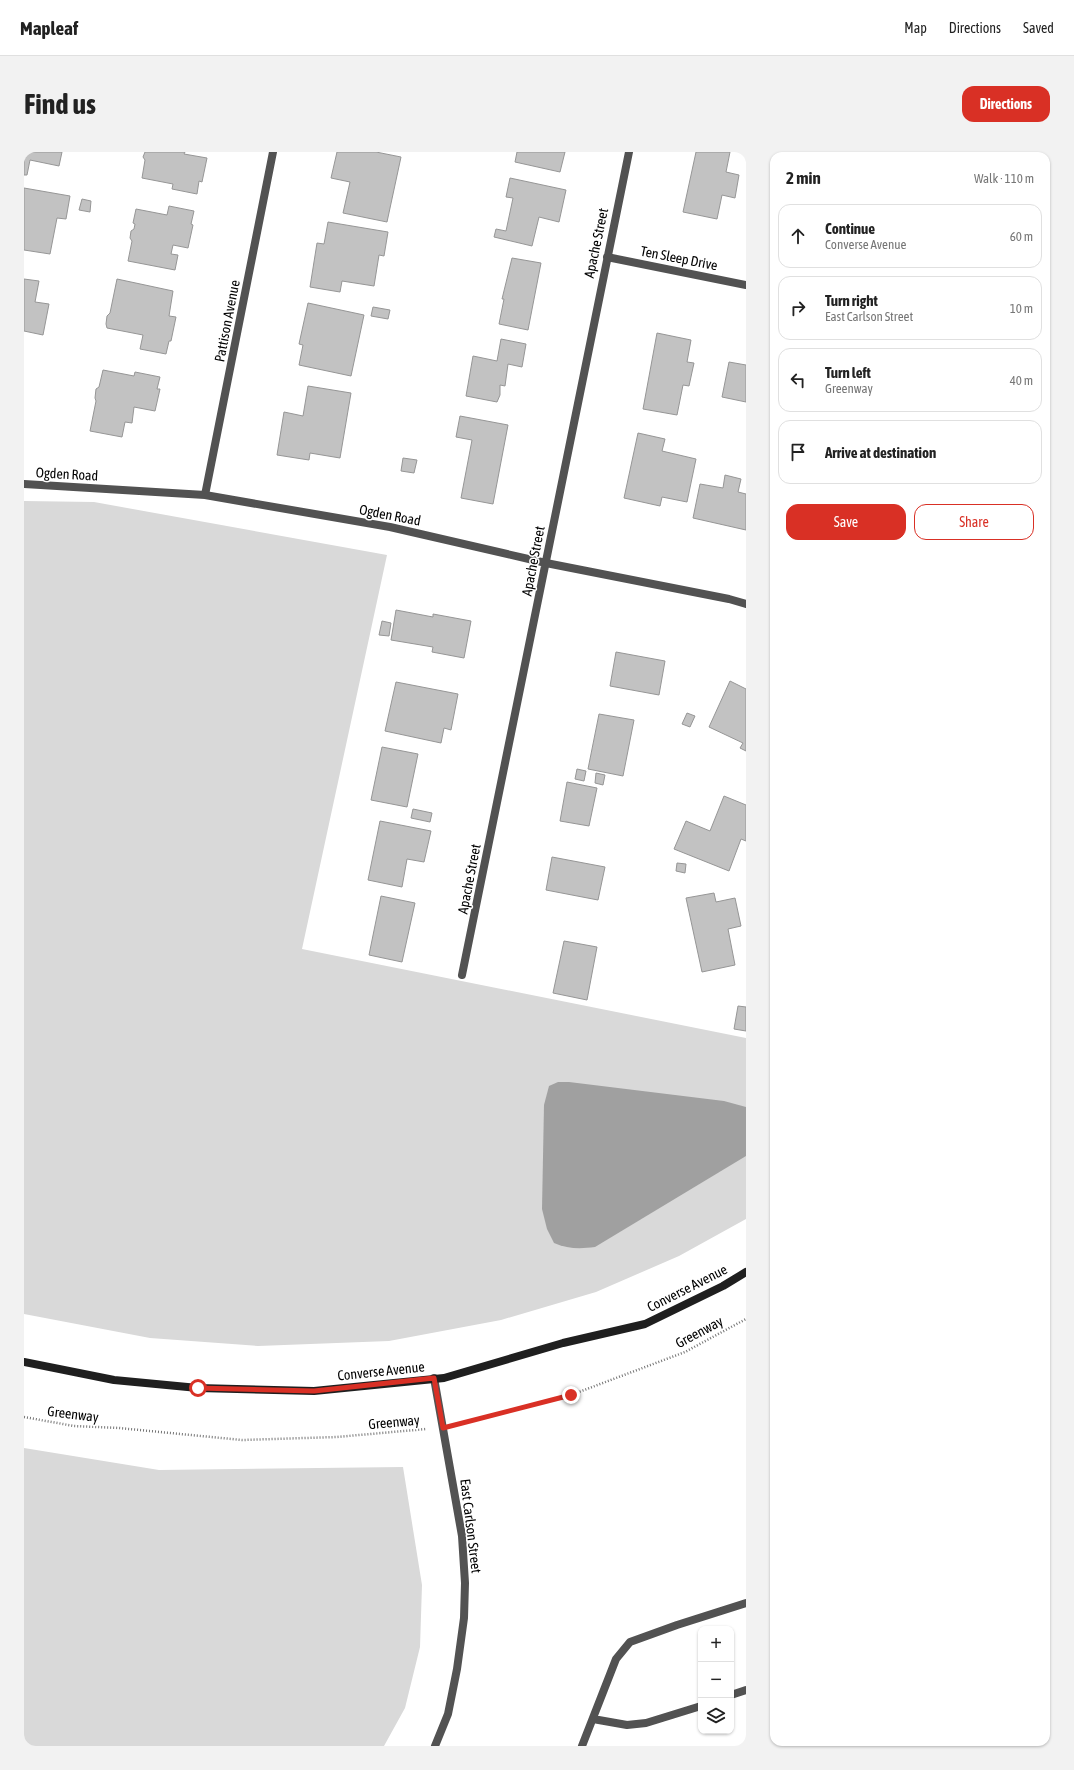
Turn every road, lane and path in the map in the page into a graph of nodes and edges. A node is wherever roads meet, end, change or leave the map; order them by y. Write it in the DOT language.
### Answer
graph roads {
  1 [pos="273,152"];
  2 [pos="629,152"];
  3 [pos="607,257"];
  4 [pos="746,285"];
  5 [pos="24,484"];
  6 [pos="205,495"];
  7 [pos="546,563"];
  8 [pos="746,604"];
  9 [pos="462,975"];
  10 [pos="746,1272"];
  11 [pos="746,1319"];
  12 [pos="24,1362"];
  13 [pos="434,1378"];
  14 [pos="24,1417"];
  15 [pos="443,1428"];
  16 [pos="746,1603"];
  17 [pos="746,1690"];
  18 [pos="734,1694"];
  19 [pos="698,1707"];
  20 [pos="593,1719"];
  21 [pos="435,1746"];
  22 [pos="582,1746"];
  1 -- 6 [label="street, Pattison Avenue"];
  2 -- 3 [label="street, Apache Street"];
  3 -- 4 [label="street, Ten Sleep Drive"];
  3 -- 7 [label="street, Apache Street"];
  5 -- 6 [label="street, Ogden Road"];
  6 -- 7 [label="street, Ogden Road"];
  7 -- 8 [label="street, Ogden Road"];
  7 -- 9 [label="street, Apache Street"];
  10 -- 13 [label="main road, Converse Avenue"];
  11 -- 15 [label="path, Greenway"];
  12 -- 13 [label="main road, Converse Avenue"];
  13 -- 15 [label="street, East Carlson Street"];
  14 -- 15 [label="path, Greenway"];
  15 -- 21 [label="street, East Carlson Street"];
  16 -- 20 [label="street"];
  17 -- 18 [label="street"];
  19 -- 20 [label="street"];
  20 -- 22 [label="street"];
}
